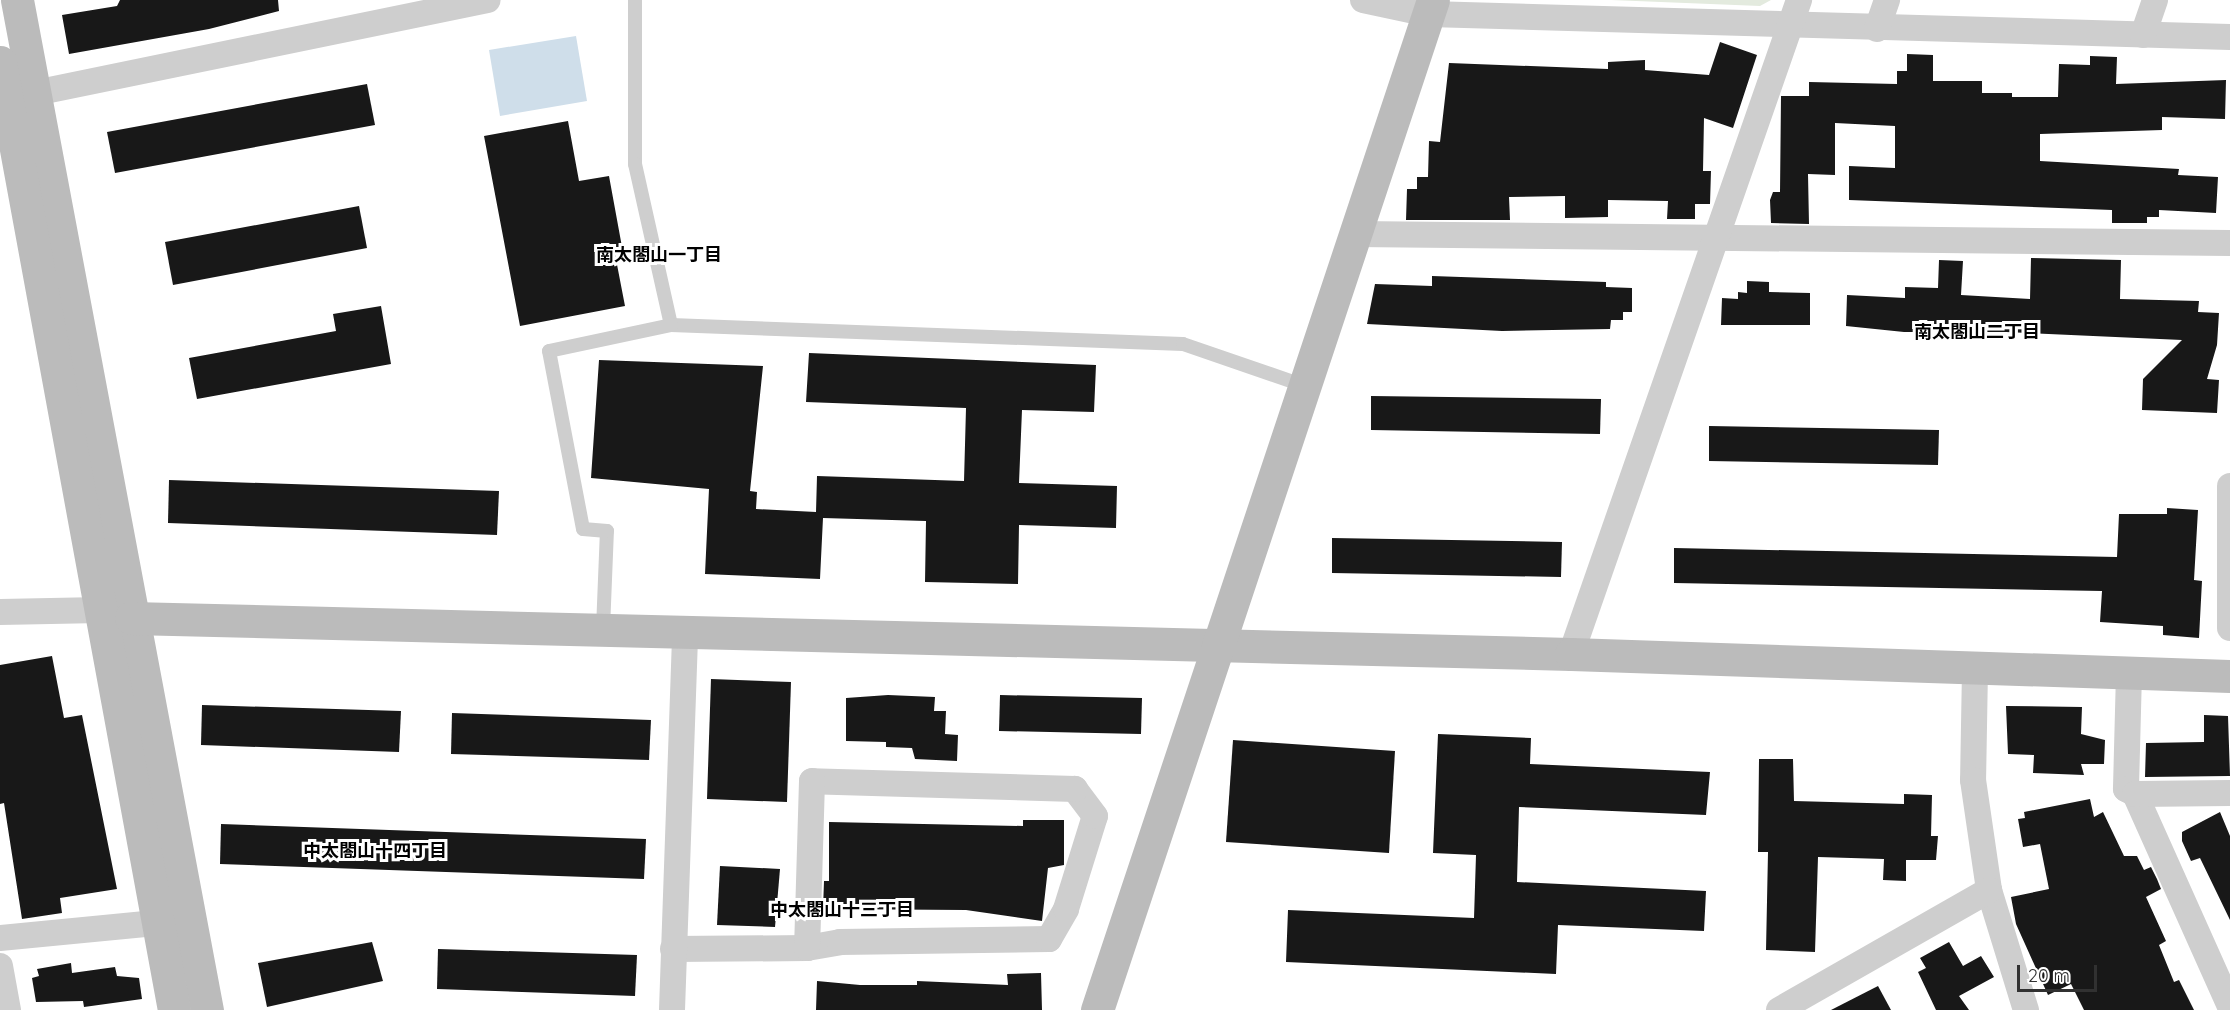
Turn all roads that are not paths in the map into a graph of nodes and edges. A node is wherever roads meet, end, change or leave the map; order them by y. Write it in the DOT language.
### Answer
graph roads {
  1 [pos="17,0"];
  2 [pos="488,0"];
  3 [pos="635,0"];
  4 [pos="1363,0"];
  5 [pos="1798,0"];
  6 [pos="1887,0"];
  7 [pos="2155,0"];
  8 [pos="455,3"];
  9 [pos="1431,7"];
  10 [pos="1790,27"];
  11 [pos="1877,29"];
  12 [pos="2143,35"];
  13 [pos="2230,37"];
  14 [pos="0,62"];
  15 [pos="35,93"];
  16 [pos="1355,234"];
  17 [pos="1717,239"];
  18 [pos="2230,243"];
  19 [pos="671,326"];
  20 [pos="1305,386"];
  21 [pos="2230,486"];
  22 [pos="0,612"];
  23 [pos="116,614"];
  24 [pos="2230,628"];
  25 [pos="603,629"];
  26 [pos="685,630"];
  27 [pos="1220,645"];
  28 [pos="1570,654"];
  29 [pos="1975,669"];
  30 [pos="2129,674"];
  31 [pos="2230,676"];
  32 [pos="2230,793"];
  33 [pos="2135,794"];
  34 [pos="1989,890"];
  35 [pos="174,922"];
  36 [pos="0,938"];
  37 [pos="807,948"];
  38 [pos="673,949"];
  39 [pos="0,966"];
  40 [pos="2230,1006"];
  41 [pos="9,1010"];
  42 [pos="174,1010"];
  43 [pos="207,1010"];
  44 [pos="672,1010"];
  45 [pos="1097,1010"];
  46 [pos="1779,1010"];
  47 [pos="2026,1010"];
  1 -- 15 [label="street"];
  2 -- 8 [label="street"];
  3 -- 19 [label="lane"];
  4 -- 9 [label="street"];
  5 -- 10 [label="street"];
  6 -- 11 [label="street"];
  7 -- 12 [label="street"];
  8 -- 15 [label="street"];
  9 -- 10 [label="street"];
  9 -- 16 [label="street"];
  10 -- 11 [label="street"];
  10 -- 17 [label="street"];
  11 -- 12 [label="street"];
  12 -- 13 [label="street"];
  14 -- 23 [label="street"];
  15 -- 23 [label="street"];
  16 -- 17 [label="street"];
  16 -- 20 [label="street"];
  17 -- 18 [label="street"];
  17 -- 28 [label="street"];
  19 -- 20 [label="lane"];
  19 -- 25 [label="lane"];
  20 -- 27 [label="street"];
  21 -- 24 [label="street"];
  22 -- 23 [label="street"];
  23 -- 25 [label="street"];
  23 -- 35 [label="street"];
  25 -- 26 [label="street"];
  26 -- 27 [label="street"];
  26 -- 38 [label="street"];
  27 -- 28 [label="street"];
  27 -- 45 [label="street"];
  28 -- 29 [label="street"];
  29 -- 30 [label="street"];
  29 -- 34 [label="street"];
  30 -- 31 [label="street"];
  30 -- 33 [label="street"];
  32 -- 33 [label="street"];
  33 -- 40 [label="street"];
  34 -- 46 [label="street"];
  34 -- 47 [label="street"];
  35 -- 36 [label="street"];
  35 -- 42 [label="street"];
  35 -- 43 [label="street"];
  37 -- 37 [label="street"];
  37 -- 38 [label="street"];
  38 -- 44 [label="street"];
  39 -- 41 [label="street"];
}
